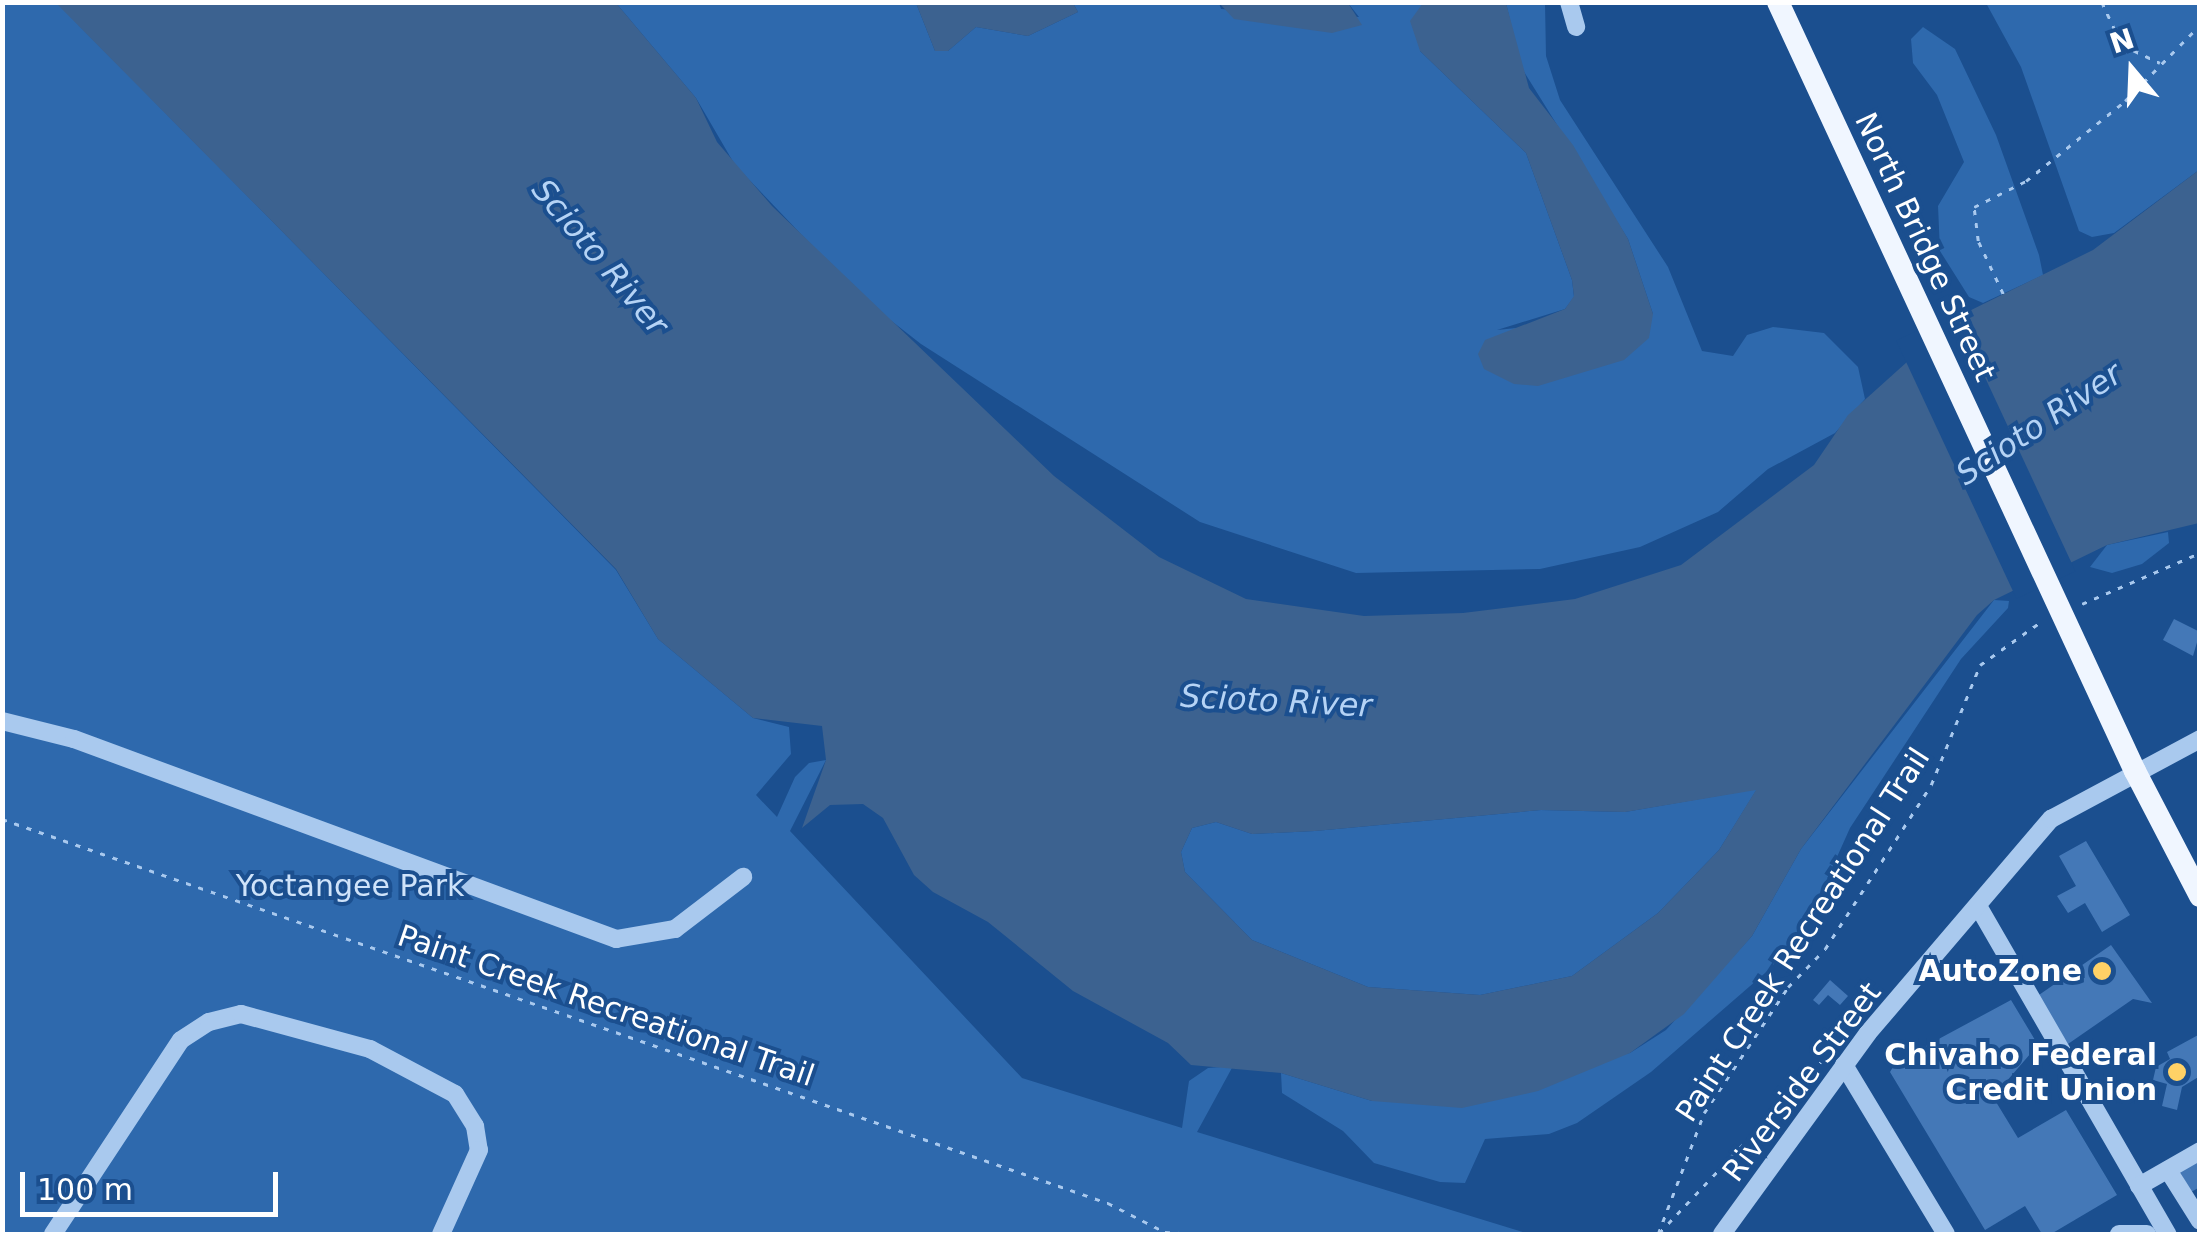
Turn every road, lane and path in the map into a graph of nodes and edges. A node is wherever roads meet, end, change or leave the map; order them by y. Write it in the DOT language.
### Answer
graph roads {
  1 [pos="1569,2"];
  2 [pos="1778,2"];
  3 [pos="2102,2"];
  4 [pos="2200,25"];
  5 [pos="1576,27"];
  6 [pos="2161,64"];
  7 [pos="2004,294"];
  8 [pos="2200,553"];
  9 [pos="2069,610"];
  10 [pos="2051,618"];
  11 [pos="2,720"];
  12 [pos="2200,739"];
  13 [pos="2135,772"];
  14 [pos="2,820"];
  15 [pos="743,877"];
  16 [pos="2200,896"];
  17 [pos="1978,906"];
  18 [pos="1836,1045"];
  19 [pos="1844,1065"];
  20 [pos="2200,1151"];
  21 [pos="2168,1170"];
  22 [pos="2140,1186"];
  23 [pos="2200,1222"];
  24 [pos="53,1234"];
  25 [pos="441,1234"];
  26 [pos="1194,1234"];
  27 [pos="1658,1234"];
  28 [pos="1722,1234"];
  29 [pos="1946,1234"];
  30 [pos="2119,1234"];
  31 [pos="2147,1234"];
  32 [pos="2168,1234"];
  1 -- 5 [label="street"];
  2 -- 13 [label="main road, North Bridge Street"];
  3 -- 6 [label="path"];
  4 -- 6 [label="path"];
  6 -- 7 [label="path"];
  8 -- 9 [label="path"];
  10 -- 27 [label="path, Paint Creek Recreational Trail"];
  11 -- 15 [label="street"];
  12 -- 13 [label="street, Riverside Street"];
  13 -- 16 [label="main road, North Bridge Street"];
  13 -- 17 [label="street, Riverside Street"];
  14 -- 26 [label="path, Paint Creek Recreational Trail"];
  17 -- 19 [label="street, Riverside Street"];
  17 -- 22 [label="street"];
  18 -- 27 [label="path"];
  19 -- 28 [label="street, Riverside Street"];
  19 -- 29 [label="street"];
  20 -- 21 [label="street"];
  21 -- 22 [label="street"];
  21 -- 23 [label="street"];
  22 -- 32 [label="street"];
  24 -- 25 [label="street"];
  30 -- 31 [label="street"];
}
